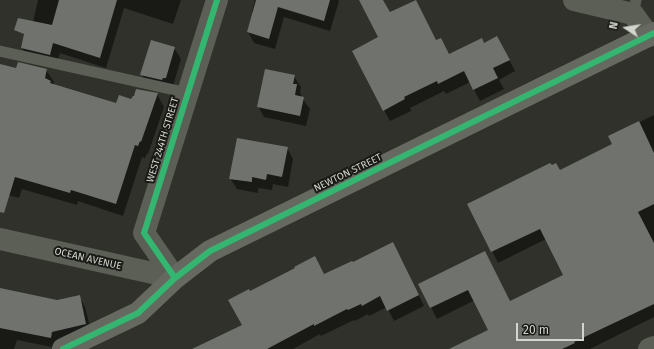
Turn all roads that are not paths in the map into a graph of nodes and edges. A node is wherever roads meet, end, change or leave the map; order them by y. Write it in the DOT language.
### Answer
graph roads {
  1 [pos="217,0"];
  2 [pos="574,0"];
  3 [pos="635,7"];
  4 [pos="651,35"];
  5 [pos="0,51"];
  6 [pos="188,94"];
  7 [pos="0,239"];
  8 [pos="175,278"];
  9 [pos="654,347"];
  10 [pos="62,349"];
  11 [pos="649,349"];
  1 -- 6 [label="street, WEST 244TH STREET"];
  2 -- 3 [label="street"];
  3 -- 4 [label="street"];
  4 -- 8 [label="street, NEWTON STREET"];
  5 -- 6 [label="lane"];
  6 -- 8 [label="street, WEST 244TH STREET"];
  7 -- 8 [label="street, OCEAN AVENUE"];
  8 -- 10 [label="street, NEWTON STREET"];
  9 -- 11 [label="street"];
}
